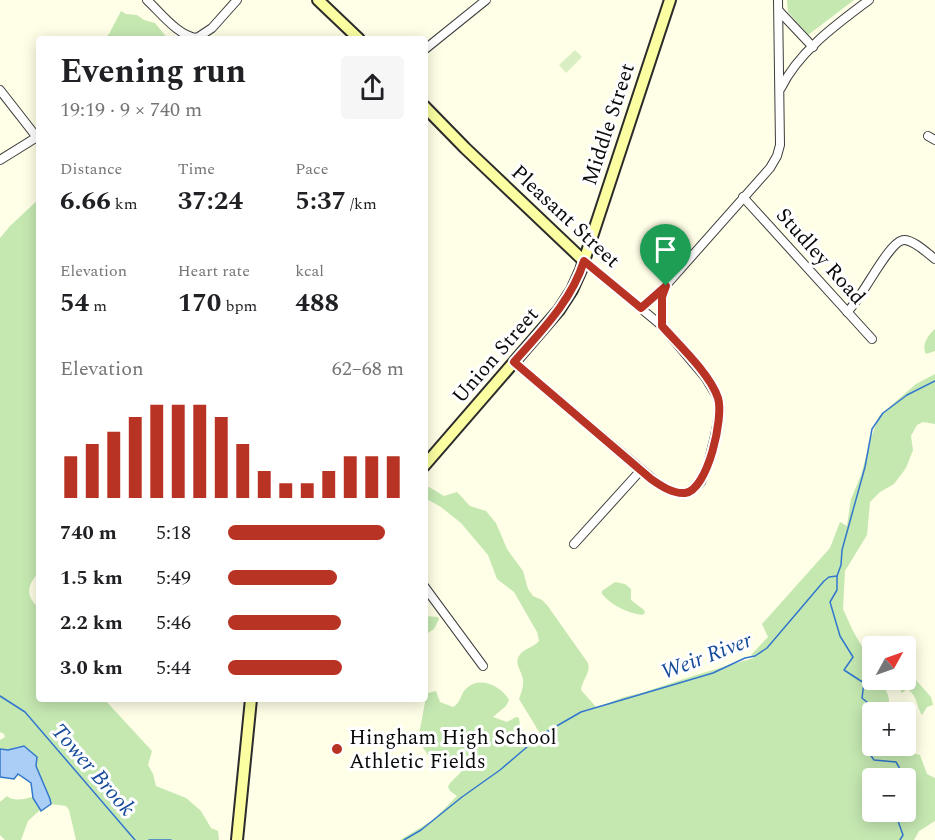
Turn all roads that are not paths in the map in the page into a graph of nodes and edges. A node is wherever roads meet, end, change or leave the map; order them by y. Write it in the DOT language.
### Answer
graph roads {
  1 [pos="147,0"];
  2 [pos="237,0"];
  3 [pos="318,0"];
  4 [pos="486,0"];
  5 [pos="670,0"];
  6 [pos="778,0"];
  7 [pos="869,0"];
  8 [pos="779,11"];
  9 [pos="190,36"];
  10 [pos="202,36"];
  11 [pos="356,36"];
  12 [pos="428,47"];
  13 [pos="813,47"];
  14 [pos="780,89"];
  15 [pos="0,90"];
  16 [pos="428,110"];
  17 [pos="36,135"];
  18 [pos="36,139"];
  19 [pos="0,160"];
  20 [pos="743,197"];
  21 [pos="935,259"];
  22 [pos="584,261"];
  23 [pos="666,286"];
  24 [pos="641,308"];
  25 [pos="847,312"];
  26 [pos="662,326"];
  27 [pos="872,339"];
  28 [pos="514,362"];
  29 [pos="428,461"];
  30 [pos="641,470"];
  31 [pos="574,544"];
  32 [pos="428,591"];
  33 [pos="483,666"];
  34 [pos="250,702"];
  35 [pos="237,840"];
  1 -- 9 [label="street"];
  2 -- 10 [label="street"];
  3 -- 11 [label="street"];
  4 -- 12 [label="street"];
  5 -- 22 [label="street, Middle Street"];
  6 -- 8 [label="street"];
  7 -- 13 [label="street"];
  8 -- 13 [label="street"];
  8 -- 14 [label="street"];
  13 -- 14 [label="street"];
  14 -- 20 [label="street"];
  15 -- 17 [label="street"];
  16 -- 22 [label="street, Pleasant Street"];
  18 -- 19 [label="street"];
  20 -- 23 [label="street"];
  20 -- 25 [label="street, Studley Road"];
  21 -- 25 [label="street"];
  22 -- 24 [label="street, Pleasant Street"];
  22 -- 28 [label="street, Union Street"];
  23 -- 24 [label="street"];
  23 -- 26 [label="street"];
  24 -- 26 [label="street, Pleasant Street"];
  25 -- 27 [label="street, Studley Road"];
  26 -- 30 [label="street, Pleasant Street"];
  28 -- 29 [label="street, Union Street"];
  28 -- 30 [label="street, Pleasant Street"];
  30 -- 31 [label="street"];
  32 -- 33 [label="street"];
  34 -- 35 [label="street"];
}
